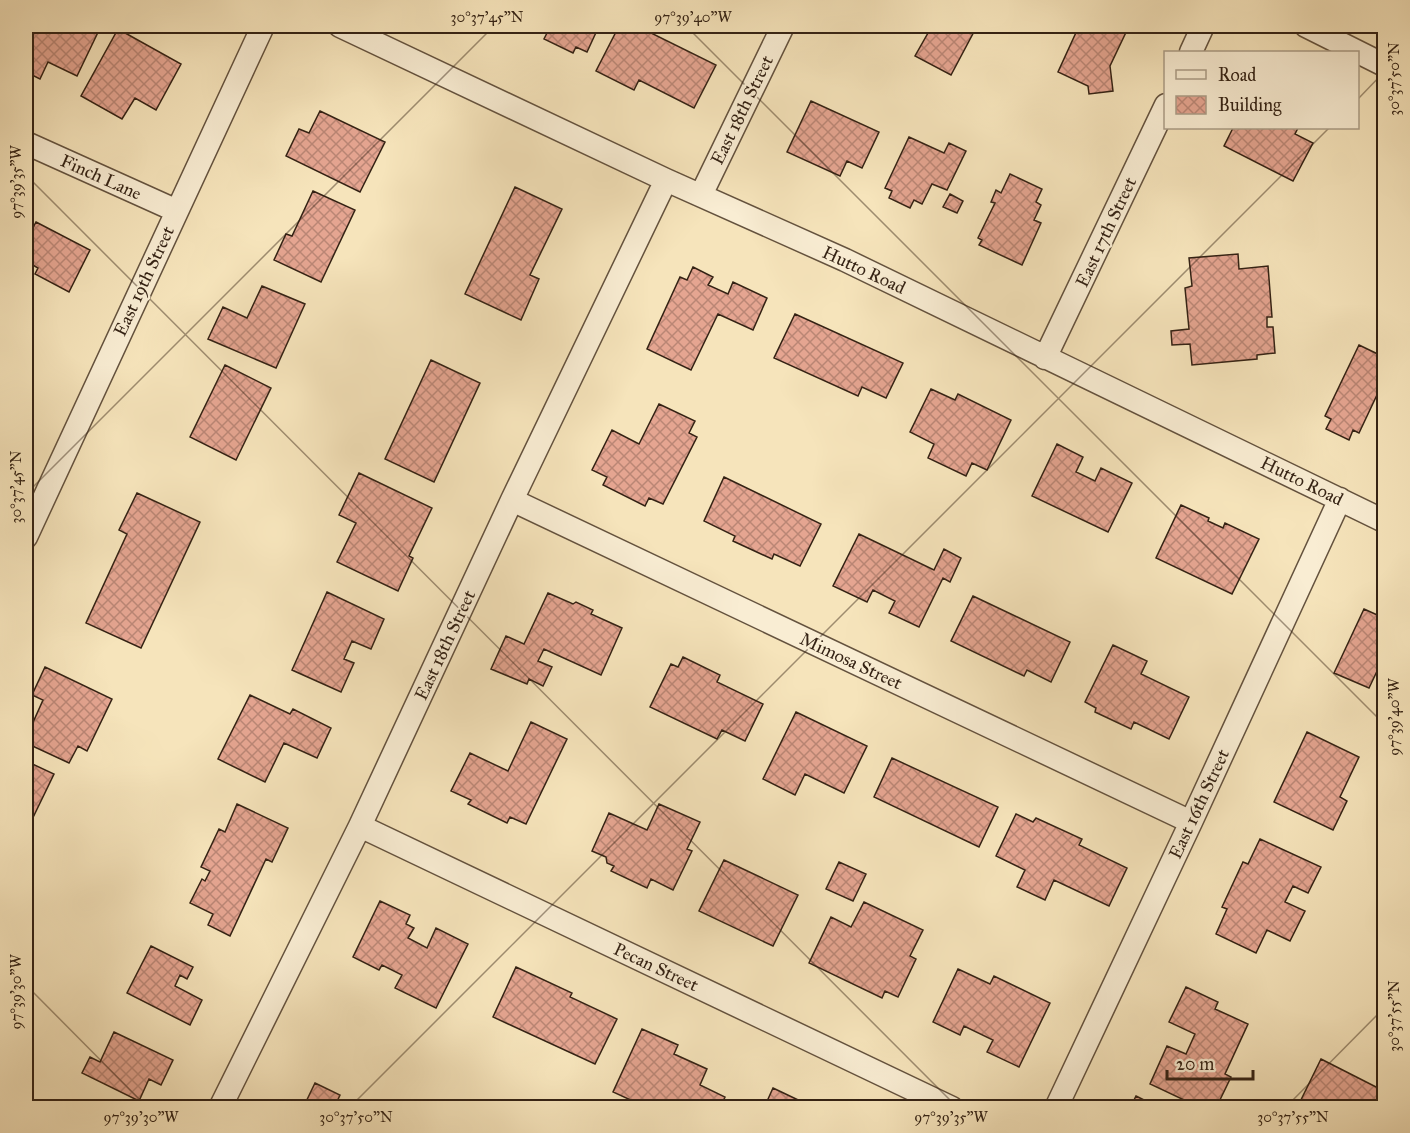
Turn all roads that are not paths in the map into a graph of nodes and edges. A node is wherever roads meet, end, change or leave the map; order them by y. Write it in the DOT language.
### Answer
graph roads {
  1 [pos="263,26"];
  2 [pos="783,26"];
  3 [pos="1203,26"];
  4 [pos="1306,26"];
  5 [pos="351,28"];
  6 [pos="1191,51"];
  7 [pos="1356,51"];
  8 [pos="1359,52"];
  9 [pos="1384,65"];
  10 [pos="1164,109"];
  11 [pos="26,143"];
  12 [pos="666,180"];
  13 [pos="701,195"];
  14 [pos="177,211"];
  15 [pos="1046,358"];
  16 [pos="1340,499"];
  17 [pos="512,500"];
  18 [pos="1384,521"];
  19 [pos="26,537"];
  20 [pos="1191,822"];
  21 [pos="360,826"];
  22 [pos="220,1107"];
  23 [pos="952,1107"];
  24 [pos="1056,1107"];
  1 -- 14 [label="street, East 19th Street"];
  2 -- 13 [label="street, East 18th Street"];
  3 -- 6 [label="street"];
  4 -- 7 [label="street"];
  5 -- 12 [label="street, Hutto Road"];
  8 -- 9 [label="street"];
  10 -- 15 [label="street, East 17th Street"];
  11 -- 14 [label="street, Finch Lane"];
  12 -- 13 [label="street, Hutto Road"];
  12 -- 17 [label="street, East 18th Street"];
  13 -- 15 [label="street, Hutto Road"];
  14 -- 19 [label="street, East 19th Street"];
  15 -- 16 [label="street, Hutto Road"];
  16 -- 18 [label="street, Hutto Road"];
  16 -- 20 [label="street, East 16th Street"];
  17 -- 20 [label="street, Mimosa Street"];
  17 -- 21 [label="street, East 18th Street"];
  20 -- 24 [label="street, East 16th Street"];
  21 -- 22 [label="street, East 18th Street"];
  21 -- 23 [label="street, Pecan Street"];
}
